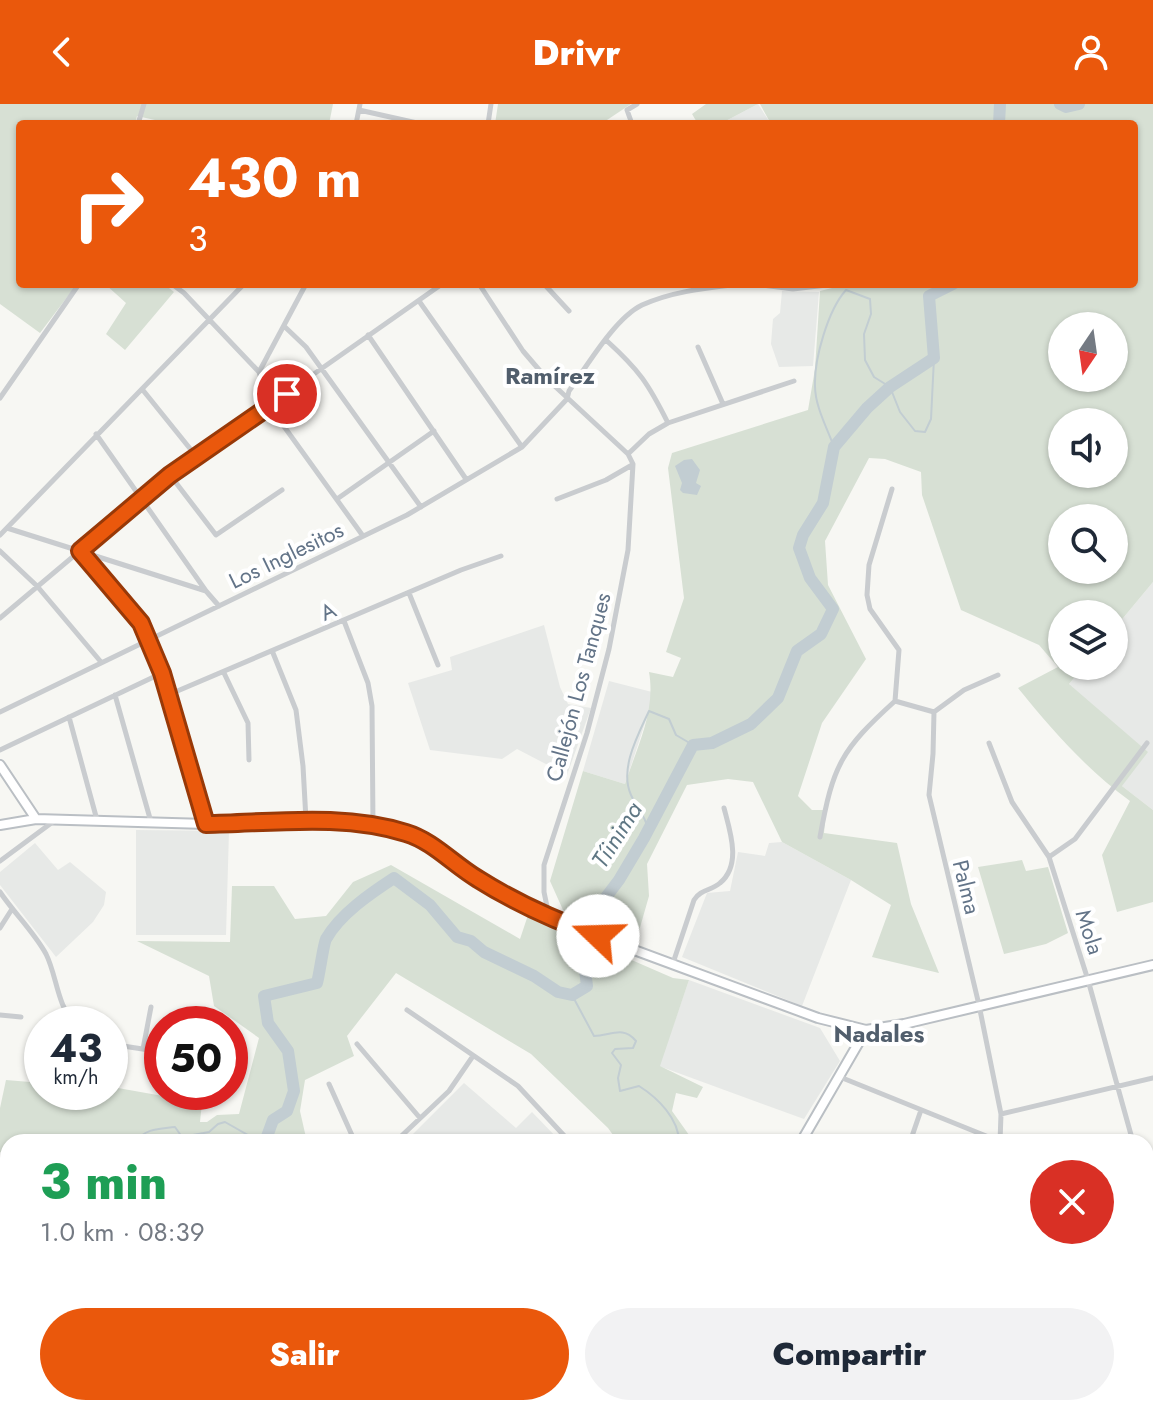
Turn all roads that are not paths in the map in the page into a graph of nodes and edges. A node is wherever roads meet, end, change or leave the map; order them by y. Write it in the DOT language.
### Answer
graph roads {
  1 [pos="637,104"];
  2 [pos="360,107"];
  3 [pos="406,120"];
  4 [pos="631,120"];
  5 [pos="76,288"];
  6 [pos="176,288"];
  7 [pos="240,288"];
  8 [pos="304,288"];
  9 [pos="437,288"];
  10 [pos="482,288"];
  11 [pos="548,288"];
  12 [pos="708,288"];
  13 [pos="419,301"];
  14 [pos="569,311"];
  15 [pos="210,320"];
  16 [pos="285,327"];
  17 [pos="368,335"];
  18 [pos="607,341"];
  19 [pos="698,347"];
  20 [pos="322,369"];
  21 [pos="259,372"];
  22 [pos="794,381"];
  23 [pos="142,389"];
  24 [pos="0,398"];
  25 [pos="567,399"];
  26 [pos="723,404"];
  27 [pos="270,407"];
  28 [pos="668,423"];
  29 [pos="434,431"];
  30 [pos="96,434"];
  31 [pos="522,447"];
  32 [pos="628,454"];
  33 [pos="196,456"];
  34 [pos="388,462"];
  35 [pos="632,463"];
  36 [pos="170,475"];
  37 [pos="466,479"];
  38 [pos="892,489"];
  39 [pos="282,490"];
  40 [pos="142,498"];
  41 [pos="336,499"];
  42 [pos="557,499"];
  43 [pos="421,507"];
  44 [pos="7,528"];
  45 [pos="0,535"];
  46 [pos="363,536"];
  47 [pos="0,551"];
  48 [pos="80,551"];
  49 [pos="501,556"];
  50 [pos="37,586"];
  51 [pos="206,591"];
  52 [pos="409,593"];
  53 [pos="219,606"];
  54 [pos="0,618"];
  55 [pos="344,621"];
  56 [pos="148,639"];
  57 [pos="273,653"];
  58 [pos="101,662"];
  59 [pos="438,665"];
  60 [pos="162,673"];
  61 [pos="224,673"];
  62 [pos="998,675"];
  63 [pos="115,695"];
  64 [pos="168,695"];
  65 [pos="895,701"];
  66 [pos="0,712"];
  67 [pos="934,712"];
  68 [pos="69,717"];
  69 [pos="989,743"];
  70 [pos="1147,743"];
  71 [pos="0,750"];
  72 [pos="249,760"];
  73 [pos="0,765"];
  74 [pos="724,808"];
  75 [pos="36,819"];
  76 [pos="56,820"];
  77 [pos="97,821"];
  78 [pos="306,821"];
  79 [pos="151,823"];
  80 [pos="206,824"];
  81 [pos="0,825"];
  82 [pos="373,825"];
  83 [pos="820,837"];
  84 [pos="1049,857"];
  85 [pos="0,861"];
  86 [pos="0,892"];
  87 [pos="12,909"];
  88 [pos="549,917"];
  89 [pos="0,928"];
  90 [pos="673,963"];
  91 [pos="1153,965"];
  92 [pos="1088,980"];
  93 [pos="979,1005"];
  94 [pos="65,1006"];
  95 [pos="407,1010"];
  96 [pos="0,1015"];
  97 [pos="21,1017"];
  98 [pos="866,1030"];
  99 [pos="144,1044"];
  100 [pos="357,1044"];
  101 [pos="128,1047"];
  102 [pos="143,1049"];
  103 [pos="473,1056"];
  104 [pos="839,1076"];
  105 [pos="1153,1078"];
  106 [pos="329,1084"];
  107 [pos="1116,1088"];
  108 [pos="921,1110"];
  109 [pos="1001,1114"];
  110 [pos="420,1118"];
  111 [pos="351,1134"];
  112 [pos="403,1134"];
  113 [pos="563,1134"];
  114 [pos="806,1134"];
  115 [pos="913,1134"];
  116 [pos="980,1134"];
  117 [pos="1000,1134"];
  118 [pos="1130,1134"];
  1 -- 4 [label="street"];
  2 -- 3 [label="street"];
  5 -- 24 [label="street"];
  6 -- 15 [label="street"];
  7 -- 15 [label="street"];
  8 -- 16 [label="street"];
  9 -- 13 [label="street"];
  10 -- 25 [label="street"];
  11 -- 14 [label="street"];
  12 -- 18 [label="street, Los Inglesitos"];
  13 -- 17 [label="street"];
  13 -- 31 [label="street"];
  15 -- 21 [label="street"];
  15 -- 23 [label="street"];
  16 -- 20 [label="street"];
  16 -- 21 [label="street"];
  17 -- 20 [label="street"];
  17 -- 29 [label="street"];
  18 -- 25 [label="street, Los Inglesitos"];
  18 -- 28 [label="street"];
  19 -- 26 [label="street"];
  20 -- 27 [label="street"];
  20 -- 34 [label="street"];
  21 -- 27 [label="street"];
  22 -- 26 [label="street"];
  23 -- 30 [label="street"];
  23 -- 33 [label="street"];
  25 -- 31 [label="street, Los Inglesitos"];
  25 -- 32 [label="street"];
  26 -- 28 [label="street"];
  27 -- 33 [label="street"];
  27 -- 41 [label="street"];
  28 -- 32 [label="street"];
  29 -- 34 [label="street"];
  29 -- 37 [label="street"];
  30 -- 40 [label="street"];
  30 -- 44 [label="street"];
  31 -- 37 [label="street, Los Inglesitos"];
  32 -- 35 [label="street"];
  33 -- 36 [label="street"];
  34 -- 41 [label="street"];
  34 -- 43 [label="street"];
  35 -- 42 [label="street"];
  35 -- 88 [label="street, Callejón Los Tanques"];
  36 -- 39 [label="street"];
  36 -- 40 [label="street"];
  37 -- 43 [label="street, Los Inglesitos"];
  38 -- 65 [label="street"];
  40 -- 48 [label="street"];
  40 -- 51 [label="street"];
  41 -- 46 [label="street"];
  43 -- 46 [label="street, Los Inglesitos"];
  44 -- 45 [label="street"];
  44 -- 48 [label="street"];
  46 -- 53 [label="street, Los Inglesitos"];
  47 -- 50 [label="street"];
  48 -- 50 [label="street"];
  48 -- 51 [label="street"];
  48 -- 56 [label="street"];
  49 -- 52 [label="street, A"];
  50 -- 54 [label="street"];
  50 -- 58 [label="street"];
  51 -- 53 [label="street"];
  52 -- 55 [label="street, A"];
  52 -- 59 [label="street"];
  53 -- 56 [label="street, Los Inglesitos"];
  55 -- 57 [label="street, A"];
  55 -- 82 [label="street"];
  56 -- 58 [label="street, Los Inglesitos"];
  56 -- 60 [label="street"];
  57 -- 61 [label="street, A"];
  57 -- 78 [label="street"];
  58 -- 66 [label="street, Los Inglesitos"];
  60 -- 63 [label="street"];
  60 -- 64 [label="street"];
  61 -- 64 [label="street, A"];
  61 -- 72 [label="street"];
  62 -- 67 [label="street"];
  63 -- 68 [label="street"];
  63 -- 79 [label="street"];
  64 -- 80 [label="street"];
  65 -- 67 [label="street"];
  65 -- 83 [label="street"];
  67 -- 93 [label="street, Palma"];
  68 -- 71 [label="street"];
  68 -- 77 [label="street"];
  69 -- 84 [label="street, Mola"];
  70 -- 84 [label="street"];
  73 -- 75 [label="main road"];
  74 -- 90 [label="street"];
  75 -- 76 [label="main road"];
  75 -- 81 [label="main road"];
  76 -- 77 [label="main road"];
  76 -- 85 [label="street"];
  77 -- 79 [label="main road"];
  78 -- 80 [label="main road"];
  78 -- 82 [label="main road"];
  79 -- 80 [label="main road"];
  82 -- 88 [label="main road"];
  84 -- 92 [label="street, Mola"];
  86 -- 87 [label="street"];
  87 -- 89 [label="street"];
  87 -- 94 [label="street"];
  88 -- 90 [label="main road"];
  90 -- 98 [label="main road"];
  91 -- 92 [label="main road"];
  92 -- 93 [label="main road"];
  92 -- 107 [label="street, Mola"];
  93 -- 98 [label="main road"];
  93 -- 109 [label="street, Palma"];
  95 -- 103 [label="street"];
  96 -- 97 [label="street"];
  98 -- 104 [label="main road"];
  99 -- 102 [label="street"];
  100 -- 110 [label="street"];
  101 -- 102 [label="street"];
  103 -- 110 [label="street"];
  103 -- 113 [label="street"];
  104 -- 108 [label="street"];
  104 -- 114 [label="main road"];
  105 -- 107 [label="street"];
  106 -- 111 [label="street"];
  107 -- 109 [label="street"];
  107 -- 118 [label="street, Mola"];
  108 -- 115 [label="street"];
  108 -- 116 [label="street"];
  109 -- 117 [label="street, Palma"];
  110 -- 112 [label="street"];
}
